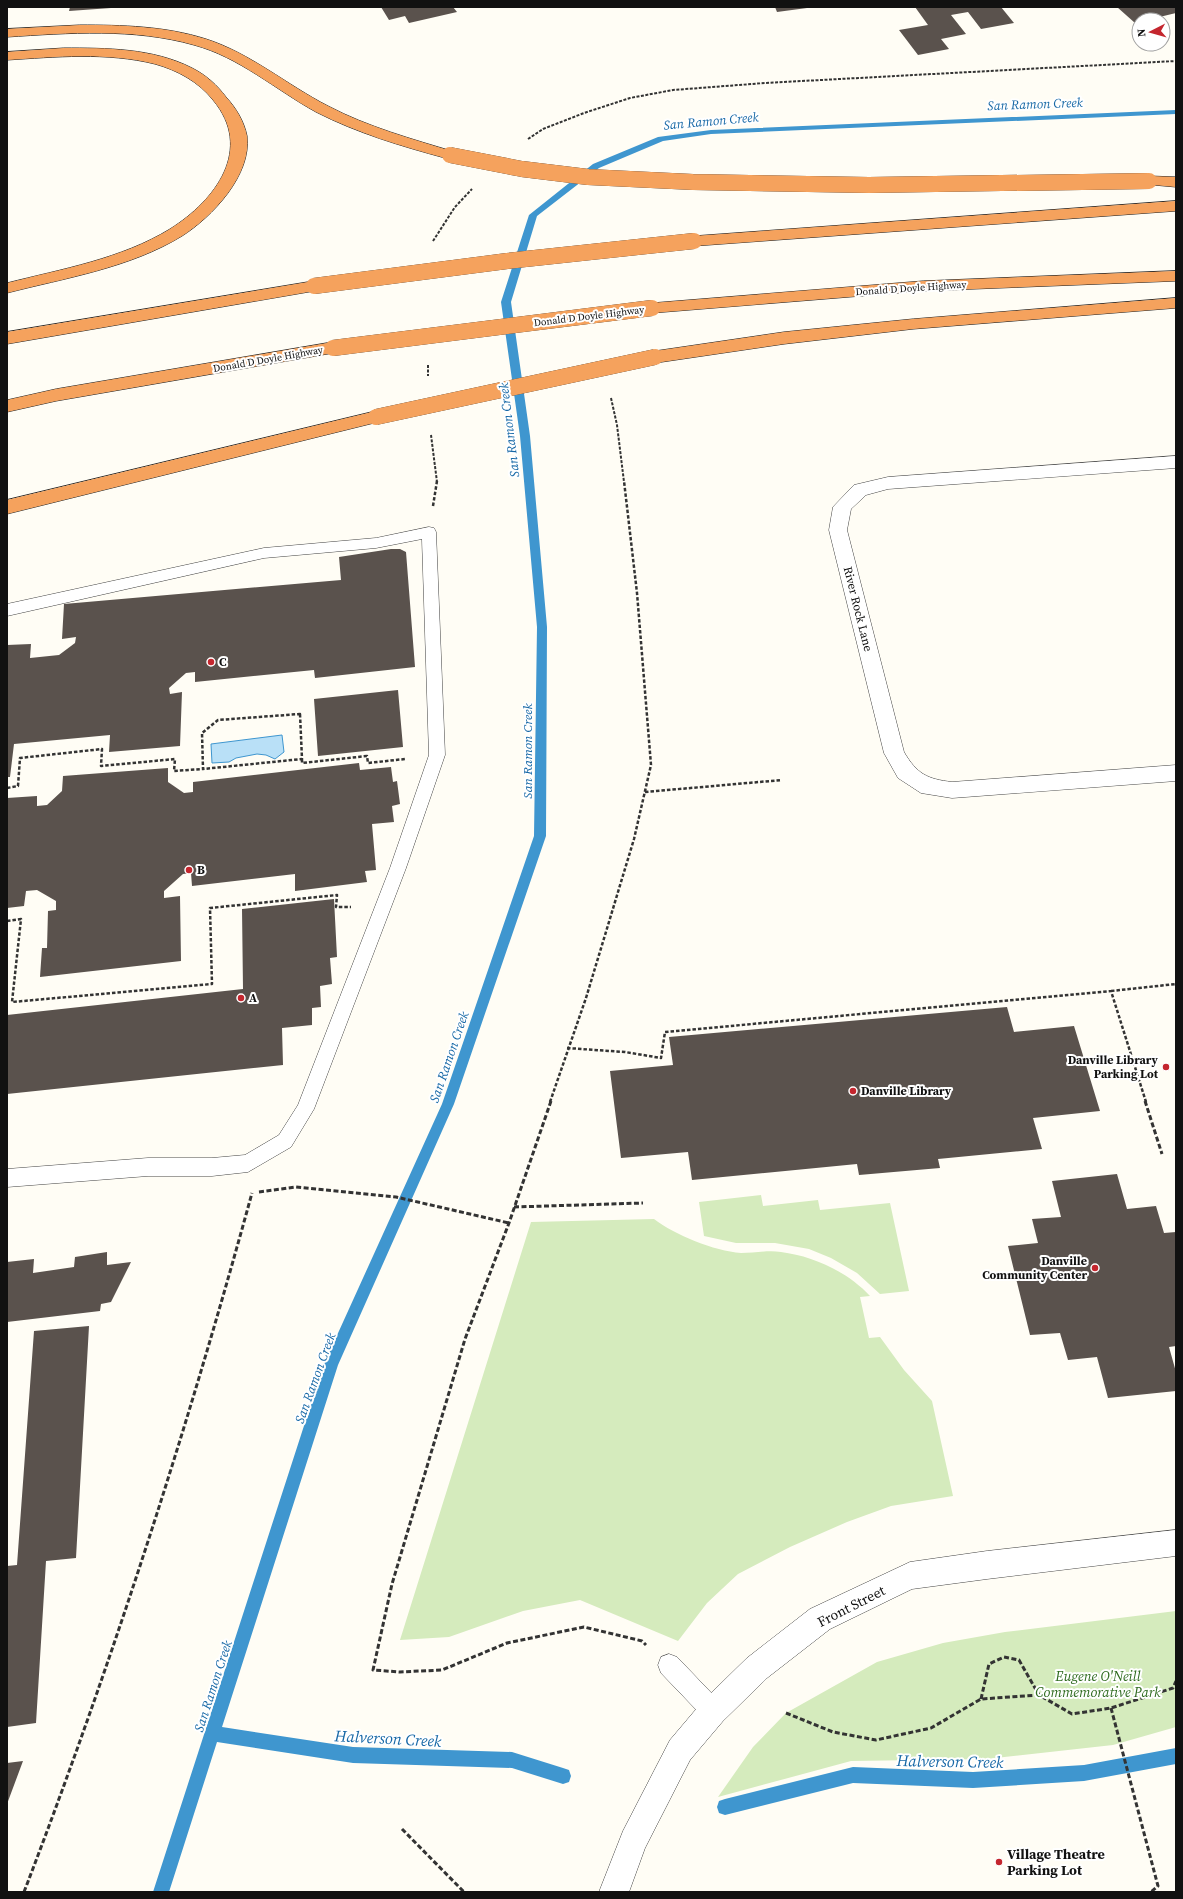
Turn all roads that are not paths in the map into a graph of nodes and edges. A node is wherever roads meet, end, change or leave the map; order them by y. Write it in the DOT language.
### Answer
graph roads {
  1 [pos="7,33"];
  2 [pos="7,56"];
  3 [pos="1176,182"];
  4 [pos="1176,206"];
  5 [pos="1176,276"];
  6 [pos="7,288"];
  7 [pos="1176,303"];
  8 [pos="7,338"];
  9 [pos="7,406"];
  10 [pos="1176,462"];
  11 [pos="7,508"];
  12 [pos="7,610"];
  13 [pos="1176,773"];
  14 [pos="7,1178"];
  15 [pos="1176,1543"];
  16 [pos="669,1665"];
  17 [pos="713,1711"];
  18 [pos="614,1892"];
  1 -- 3 [label="highway, bridge"];
  2 -- 6 [label="highway"];
  4 -- 8 [label="highway, bridge"];
  5 -- 9 [label="highway, Donald D Doyle Highway, bridge"];
  7 -- 11 [label="highway, bridge"];
  10 -- 13 [label="street, River Rock Lane"];
  12 -- 14 [label="lane"];
  15 -- 17 [label="street, Front Street"];
  16 -- 17 [label="lane"];
  17 -- 18 [label="street, Front Street"];
}
